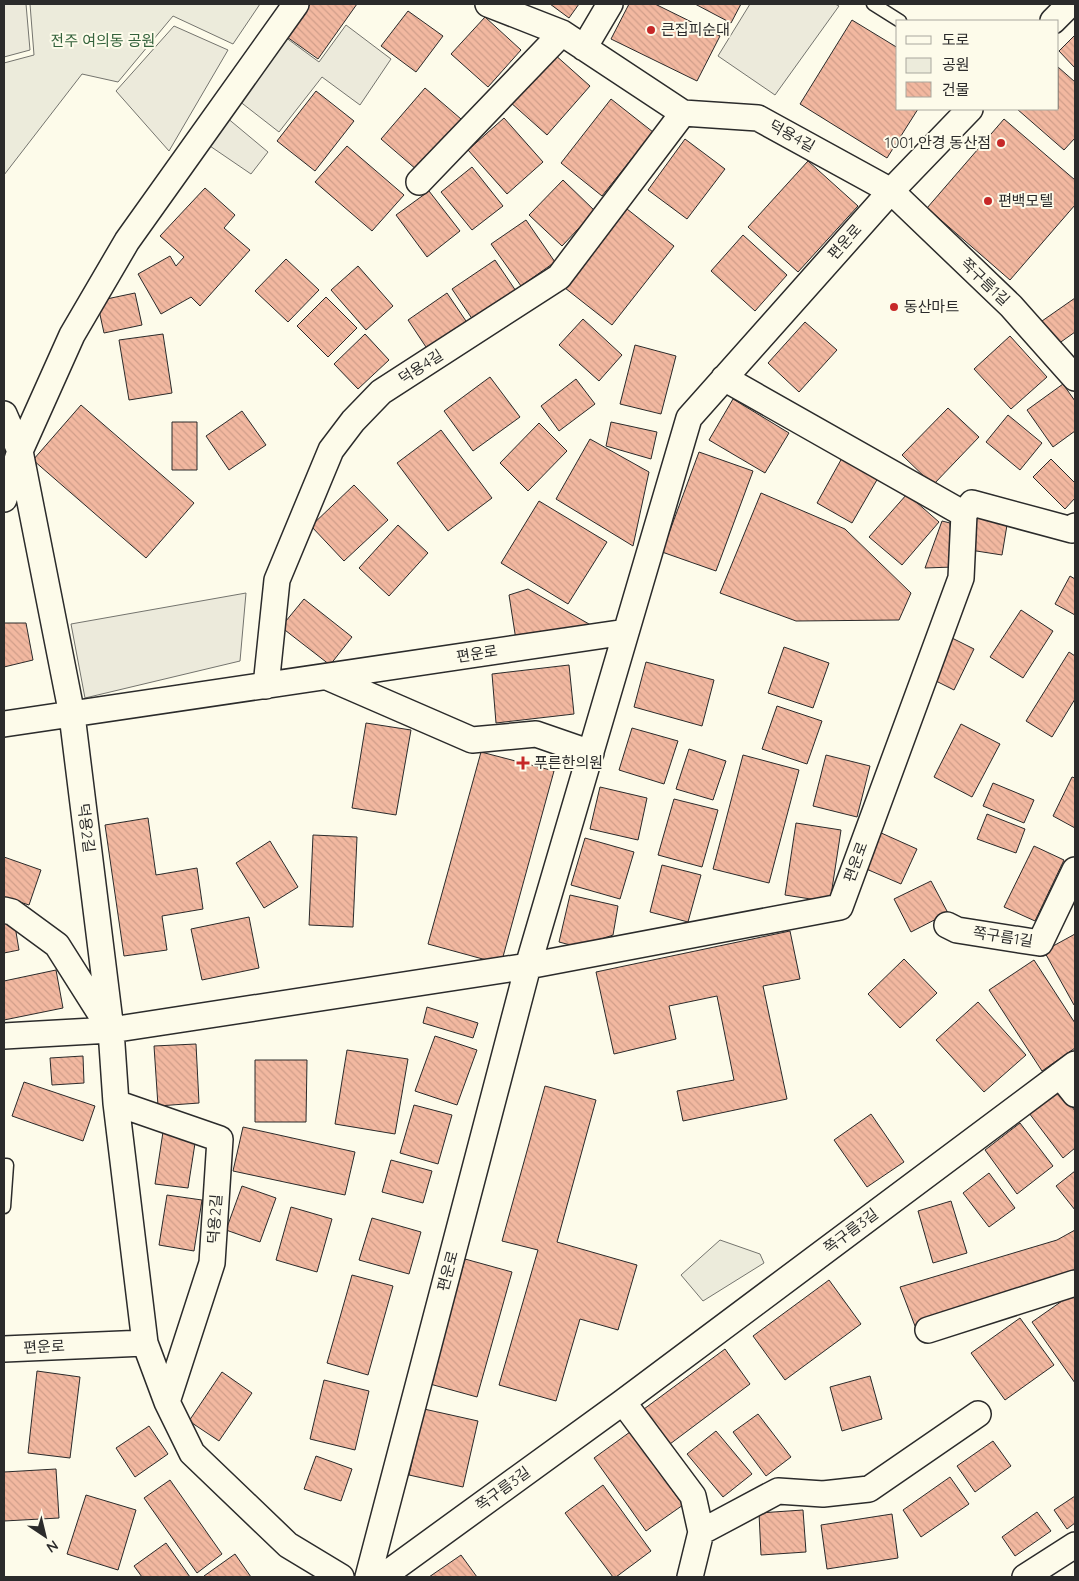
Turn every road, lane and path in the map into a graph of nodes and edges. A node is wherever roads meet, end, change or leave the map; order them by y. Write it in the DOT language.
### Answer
graph roads {
  1 [pos="296,4"];
  2 [pos="488,4"];
  3 [pos="610,4"];
  4 [pos="873,4"];
  5 [pos="1070,4"];
  6 [pos="898,20"];
  7 [pos="1054,20"];
  8 [pos="562,33"];
  9 [pos="584,48"];
  10 [pos="969,110"];
  11 [pos="683,113"];
  12 [pos="419,182"];
  13 [pos="890,191"];
  14 [pos="724,378"];
  15 [pos="1075,378"];
  16 [pos="4,414"];
  17 [pos="20,451"];
  18 [pos="4,499"];
  19 [pos="964,514"];
  20 [pos="1075,526"];
  21 [pos="626,632"];
  22 [pos="327,677"];
  23 [pos="266,686"];
  24 [pos="72,715"];
  25 [pos="4,724"];
  26 [pos="591,753"];
  27 [pos="1075,870"];
  28 [pos="4,910"];
  29 [pos="947,925"];
  30 [pos="528,966"];
  31 [pos="111,1030"];
  32 [pos="4,1036"];
  33 [pos="1070,1078"];
  34 [pos="116,1103"];
  35 [pos="4,1165"];
  36 [pos="4,1207"];
  37 [pos="1075,1283"];
  38 [pos="928,1330"];
  39 [pos="145,1343"];
  40 [pos="4,1349"];
  41 [pos="167,1402"];
  42 [pos="623,1402"];
  43 [pos="978,1414"];
  44 [pos="701,1532"];
  45 [pos="1075,1545"];
  46 [pos="342,1577"];
  47 [pos="368,1577"];
  48 [pos="382,1577"];
  49 [pos="690,1577"];
  50 [pos="1025,1577"];
  1 -- 17 [label="street"];
  2 -- 8 [label="street, 덕용4길"];
  3 -- 9 [label="street"];
  4 -- 6 [label="lane"];
  5 -- 7 [label="street"];
  8 -- 9 [label="street, 덕용4길"];
  8 -- 12 [label="street"];
  9 -- 11 [label="street, 덕용4길"];
  10 -- 13 [label="street, 편운로"];
  11 -- 13 [label="street, 덕용4길"];
  11 -- 23 [label="street, 덕용4길"];
  13 -- 14 [label="street, 편운로"];
  13 -- 15 [label="street, 쪽구름1길"];
  14 -- 19 [label="street"];
  14 -- 21 [label="street, 편운로"];
  16 -- 17 [label="street, 덕용2길"];
  17 -- 18 [label="street"];
  17 -- 24 [label="street, 덕용2길"];
  19 -- 20 [label="street"];
  19 -- 30 [label="street, 편운로"];
  21 -- 22 [label="street, 편운로"];
  21 -- 26 [label="street, 편운로"];
  22 -- 23 [label="street, 편운로"];
  22 -- 26 [label="street"];
  23 -- 24 [label="street"];
  24 -- 25 [label="street"];
  24 -- 31 [label="street, 덕용2길"];
  26 -- 30 [label="street, 편운로"];
  27 -- 29 [label="street, 쪽구름1길"];
  28 -- 31 [label="street, 덕용2길"];
  30 -- 31 [label="street, 편운로"];
  30 -- 47 [label="street, 편운로"];
  31 -- 32 [label="street"];
  31 -- 34 [label="street, 덕용2길"];
  33 -- 42 [label="street, 쪽구름3길"];
  34 -- 39 [label="street, 덕용2길"];
  34 -- 41 [label="street, 덕용2길"];
  35 -- 36 [label="lane"];
  37 -- 38 [label="street"];
  39 -- 40 [label="street, 편운로"];
  39 -- 41 [label="street, 덕용2길"];
  41 -- 46 [label="street, 덕용2길"];
  42 -- 44 [label="street"];
  42 -- 48 [label="street, 쪽구름3길"];
  43 -- 44 [label="street"];
  44 -- 49 [label="street"];
  45 -- 50 [label="street"];
}
